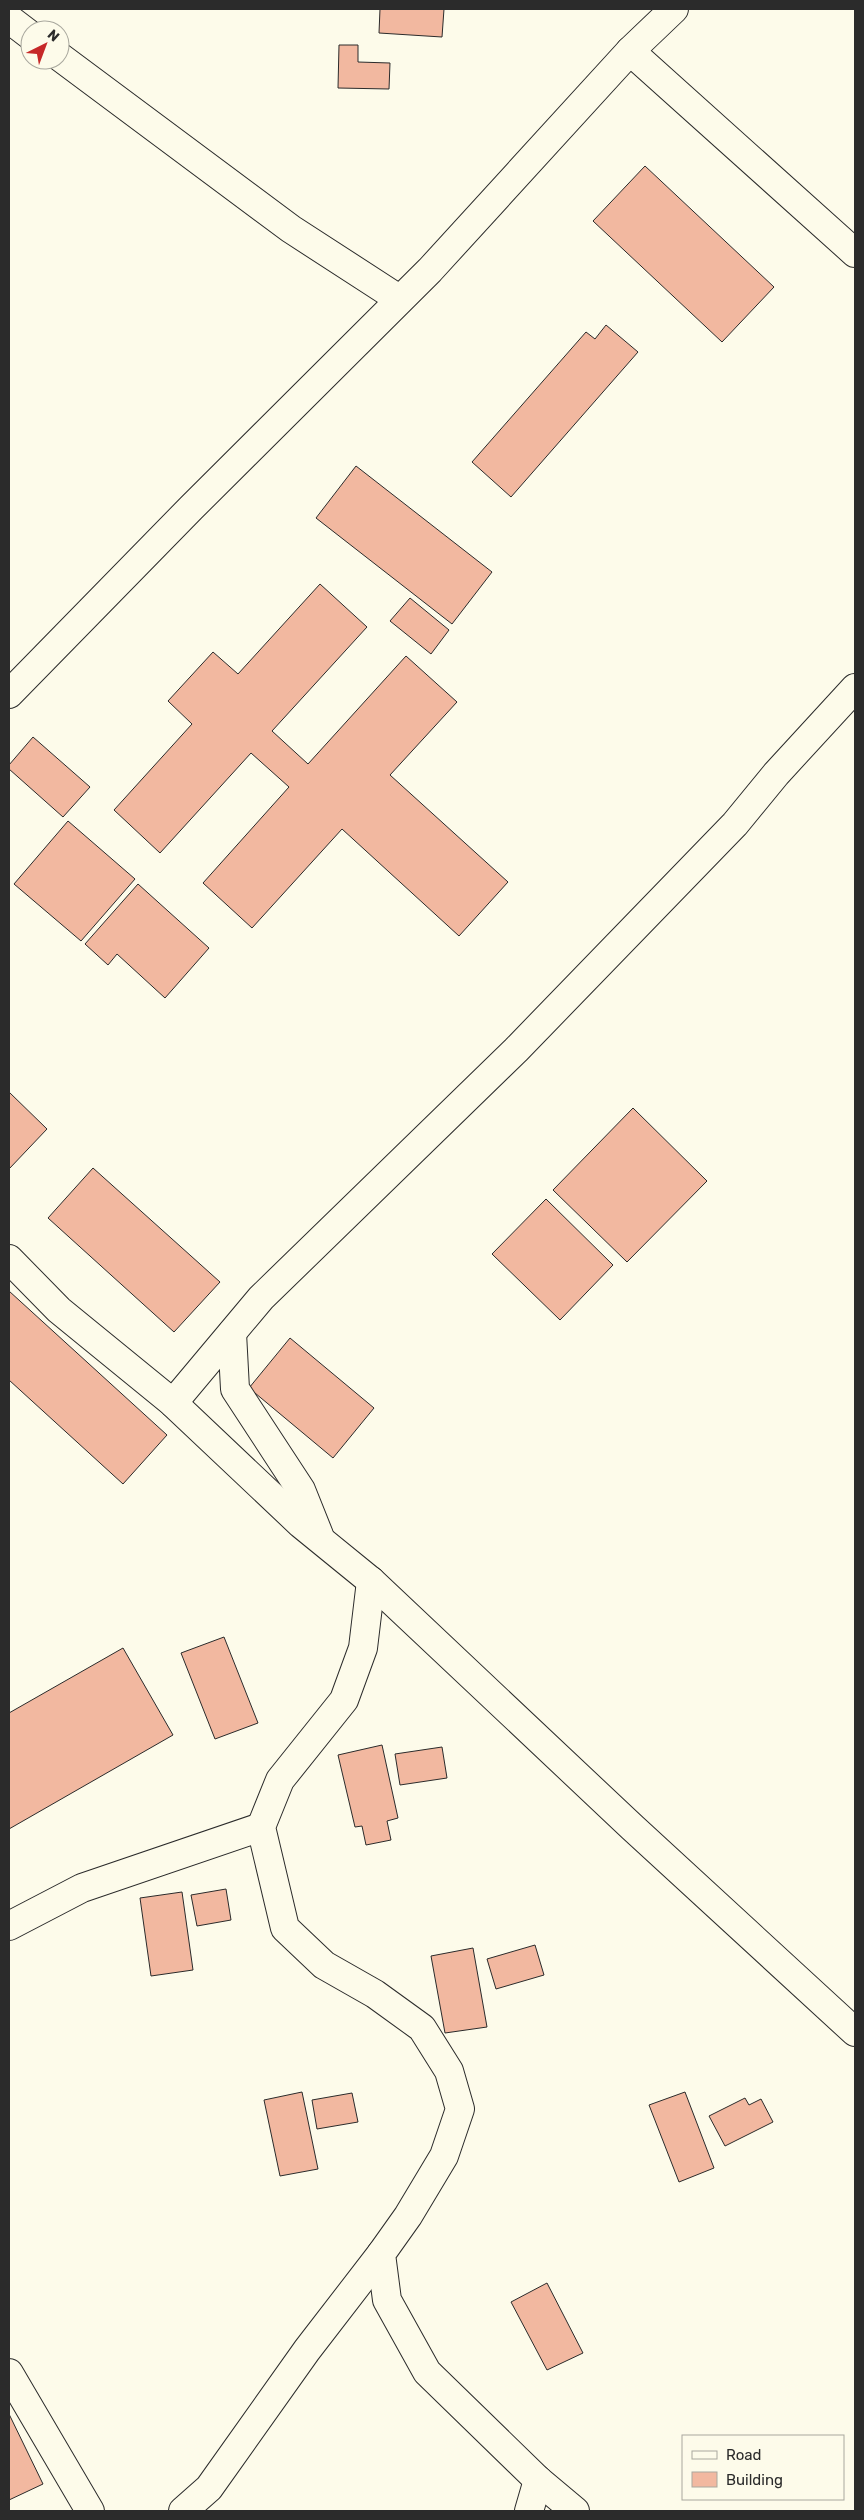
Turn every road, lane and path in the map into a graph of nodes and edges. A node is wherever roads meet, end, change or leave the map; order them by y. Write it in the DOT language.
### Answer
graph roads {
  1 [pos="674,9"];
  2 [pos="9,19"];
  3 [pos="20,27"];
  4 [pos="630,51"];
  5 [pos="70,64"];
  6 [pos="855,253"];
  7 [pos="399,299"];
  8 [pos="855,688"];
  9 [pos="9,694"];
  10 [pos="9,1259"];
  11 [pos="232,1333"];
  12 [pos="173,1403"];
  13 [pos="322,1541"];
  14 [pos="371,1581"];
  15 [pos="261,1827"];
  16 [pos="9,1926"];
  17 [pos="855,2032"];
  18 [pos="381,2254"];
  19 [pos="9,2373"];
  20 [pos="538,2480"];
  21 [pos="90,2511"];
  22 [pos="182,2511"];
  23 [pos="529,2511"];
  24 [pos="575,2511"];
  1 -- 4 [label="street"];
  2 -- 3 [label="street"];
  4 -- 6 [label="street"];
  4 -- 7 [label="street"];
  5 -- 7 [label="street"];
  7 -- 9 [label="street"];
  8 -- 11 [label="street"];
  10 -- 12 [label="street"];
  11 -- 12 [label="street"];
  11 -- 13 [label="street"];
  12 -- 13 [label="street"];
  13 -- 14 [label="street"];
  14 -- 15 [label="street"];
  14 -- 17 [label="street"];
  15 -- 16 [label="street"];
  15 -- 18 [label="street"];
  18 -- 20 [label="street"];
  18 -- 22 [label="street"];
  19 -- 21 [label="street"];
  20 -- 23 [label="street"];
  20 -- 24 [label="street"];
}
